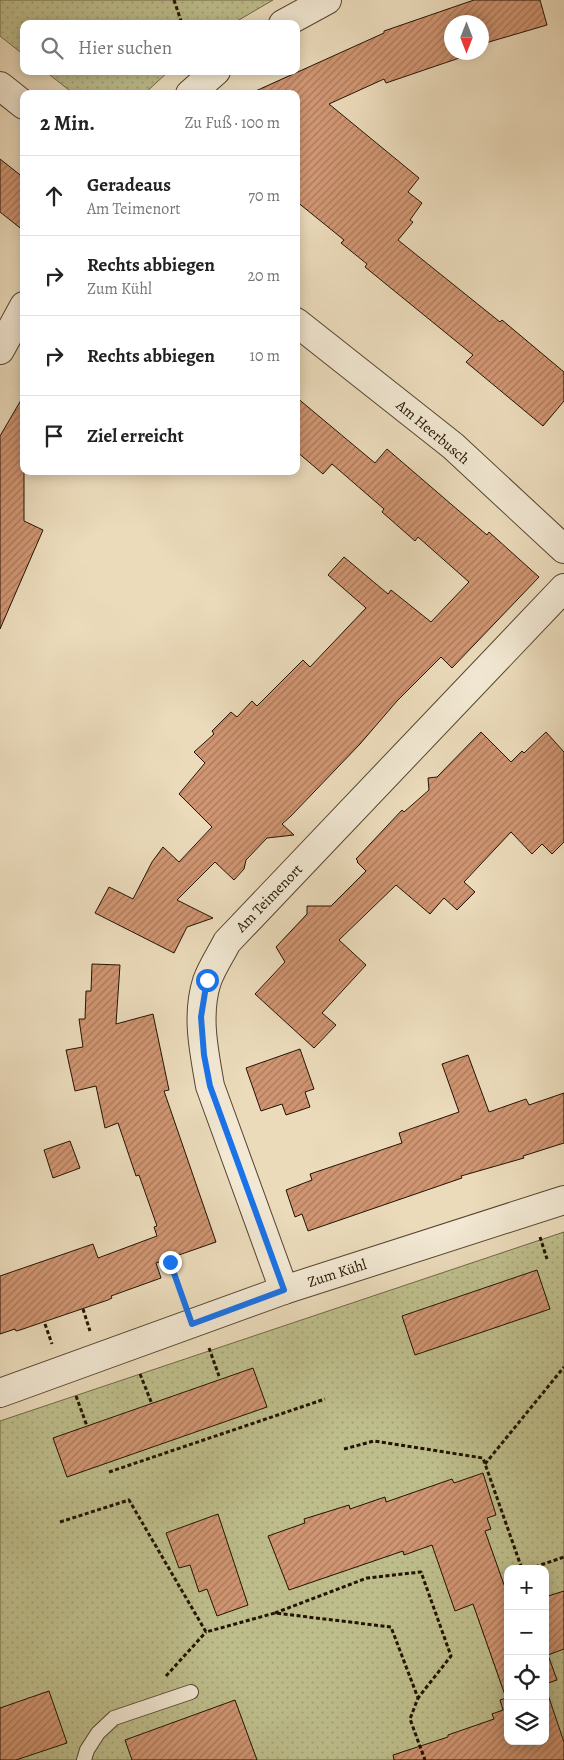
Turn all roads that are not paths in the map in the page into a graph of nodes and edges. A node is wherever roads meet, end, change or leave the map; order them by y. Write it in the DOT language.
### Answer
graph roads {
  1 [pos="327,0"];
  2 [pos="290,20"];
  3 [pos="211,75"];
  4 [pos="0,86"];
  5 [pos="195,90"];
  6 [pos="20,102"];
  7 [pos="20,313"];
  8 [pos="300,325"];
  9 [pos="0,350"];
  10 [pos="564,549"];
  11 [pos="564,588"];
  12 [pos="564,1200"];
  13 [pos="284,1290"];
  14 [pos="0,1393"];
  15 [pos="191,1692"];
  16 [pos="84,1760"];
  1 -- 2 [label="street"];
  3 -- 5 [label="street"];
  4 -- 6 [label="street"];
  7 -- 9 [label="street"];
  8 -- 10 [label="street, Am Heerbusch"];
  11 -- 13 [label="street, Am Teimenort"];
  12 -- 13 [label="street, Zum Kühl"];
  13 -- 14 [label="street, Zum Kühl"];
  15 -- 16 [label="lane"];
}
